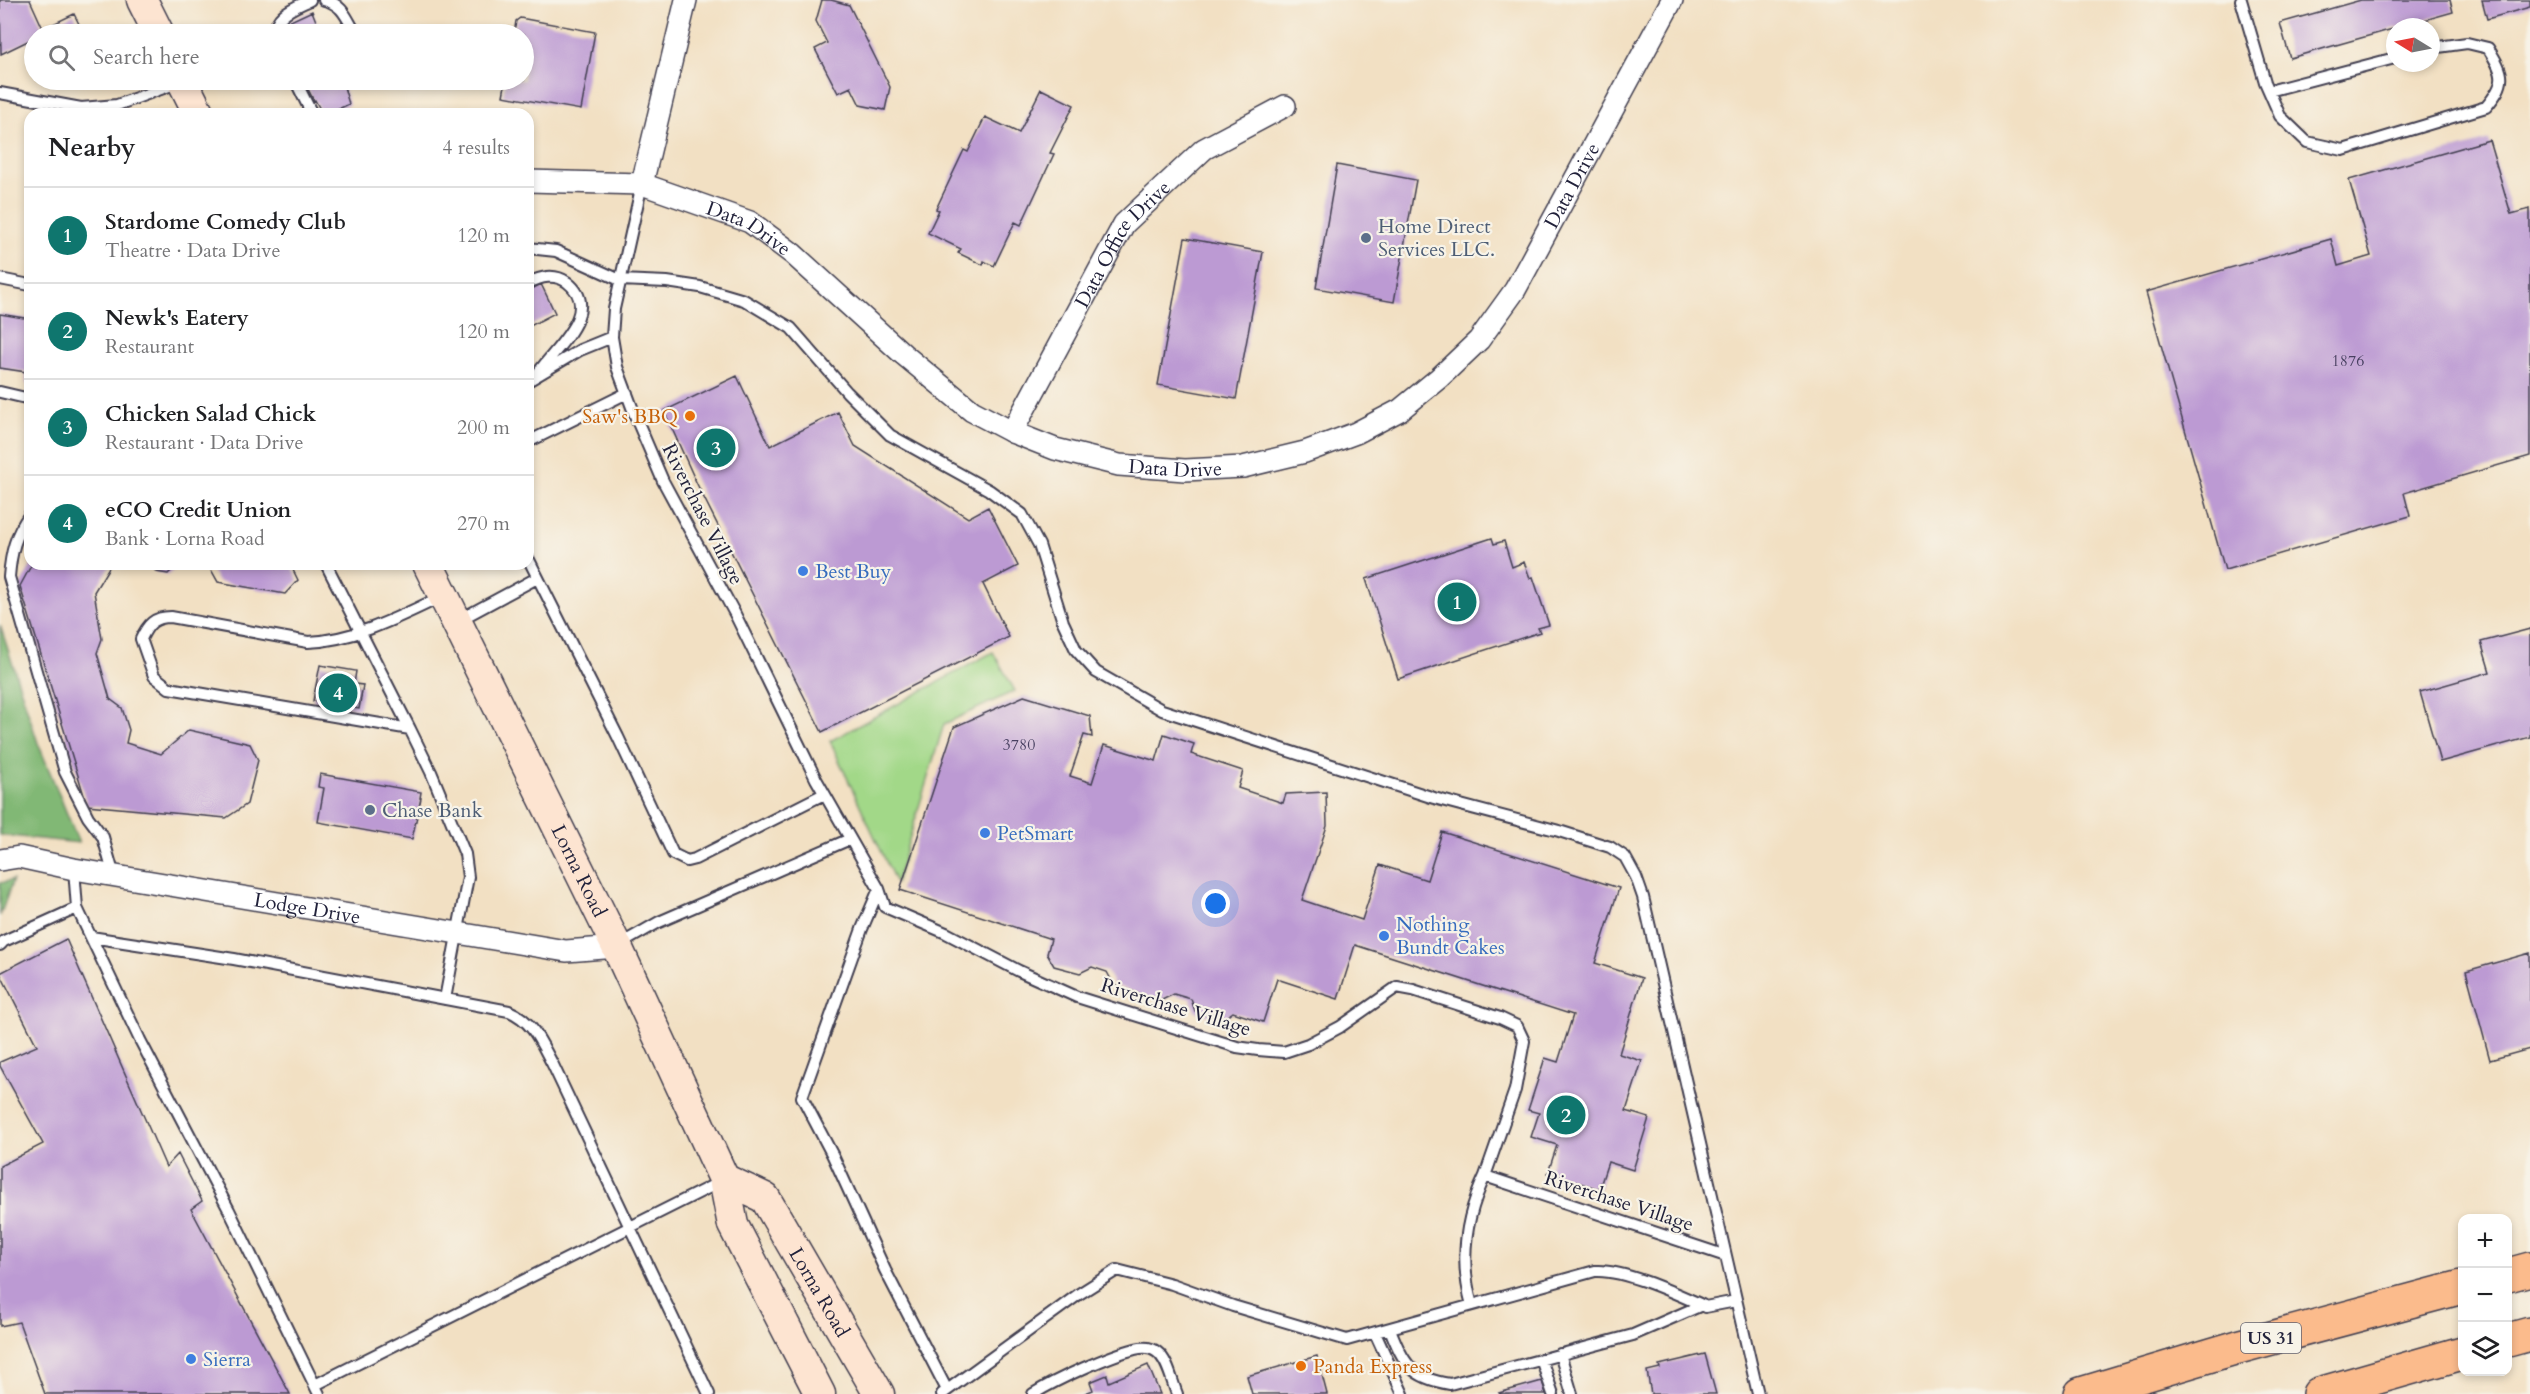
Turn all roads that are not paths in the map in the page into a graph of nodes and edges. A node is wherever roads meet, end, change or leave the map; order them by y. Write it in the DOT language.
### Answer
graph roads {
  1 [pos="142,0"];
  2 [pos="310,0"];
  3 [pos="324,0"];
  4 [pos="686,0"];
  5 [pos="1672,0"];
  6 [pos="2241,0"];
  7 [pos="154,24"];
  8 [pos="276,24"];
  9 [pos="351,24"];
  10 [pos="2440,47"];
  11 [pos="2386,60"];
  12 [pos="156,90"];
  13 [pos="187,90"];
  14 [pos="300,90"];
  15 [pos="2269,91"];
  16 [pos="0,93"];
  17 [pos="1285,106"];
  18 [pos="81,108"];
  19 [pos="105,108"];
  20 [pos="197,108"];
  21 [pos="309,108"];
  22 [pos="534,181"];
  23 [pos="642,184"];
  24 [pos="534,249"];
  25 [pos="0,279"];
  26 [pos="534,280"];
  27 [pos="620,280"];
  28 [pos="24,284"];
  29 [pos="612,337"];
  30 [pos="534,376"];
  31 [pos="534,378"];
  32 [pos="0,393"];
  33 [pos="627,393"];
  34 [pos="24,398"];
  35 [pos="1012,432"];
  36 [pos="534,439"];
  37 [pos="24,522"];
  38 [pos="329,570"];
  39 [pos="431,570"];
  40 [pos="533,570"];
  41 [pos="537,578"];
  42 [pos="451,608"];
  43 [pos="361,631"];
  44 [pos="410,729"];
  45 [pos="824,794"];
  46 [pos="850,839"];
  47 [pos="0,860"];
  48 [pos="74,869"];
  49 [pos="114,876"];
  50 [pos="879,890"];
  51 [pos="77,908"];
  52 [pos="459,933"];
  53 [pos="91,937"];
  54 [pos="0,945"];
  55 [pos="617,946"];
  56 [pos="445,999"];
  57 [pos="1485,1176"];
  58 [pos="724,1179"];
  59 [pos="630,1227"];
  60 [pos="1726,1256"];
  61 [pos="2530,1269"];
  62 [pos="2512,1274"];
  63 [pos="2458,1288"];
  64 [pos="1736,1301"];
  65 [pos="1472,1305"];
  66 [pos="1701,1305"];
  67 [pos="1390,1329"];
  68 [pos="1374,1333"];
  69 [pos="2530,1334"];
  70 [pos="2512,1339"];
  71 [pos="1560,1354"];
  72 [pos="2458,1354"];
  73 [pos="1541,1359"];
  74 [pos="317,1389"];
  75 [pos="708,1391"];
  76 [pos="945,1392"];
  77 [pos="1755,1393"];
  78 [pos="695,1394"];
  79 [pos="820,1394"];
  80 [pos="879,1394"];
  81 [pos="1033,1394"];
  82 [pos="1177,1394"];
  83 [pos="1402,1394"];
  84 [pos="1553,1394"];
  85 [pos="1572,1394"];
  86 [pos="2081,1394"];
  87 [pos="2319,1394"];
  1 -- 7 [label="street"];
  2 -- 8 [label="lane"];
  3 -- 9 [label="lane"];
  4 -- 23 [label="street"];
  5 -- 35 [label="street, Data Drive"];
  6 -- 15 [label="lane"];
  10 -- 15 [label="lane"];
  11 -- 15 [label="lane"];
  12 -- 19 [label="lane"];
  13 -- 20 [label="street"];
  14 -- 21 [label="lane"];
  16 -- 18 [label="lane"];
  17 -- 35 [label="street, Data Office Drive"];
  22 -- 23 [label="street, Data Drive"];
  23 -- 27 [label="lane, Riverchase Village"];
  23 -- 35 [label="street, Data Drive"];
  24 -- 27 [label="lane"];
  25 -- 28 [label="lane"];
  26 -- 30 [label="lane"];
  27 -- 29 [label="lane, Riverchase Village"];
  27 -- 60 [label="lane"];
  29 -- 31 [label="lane"];
  29 -- 33 [label="lane, Riverchase Village"];
  32 -- 34 [label="lane"];
  33 -- 36 [label="lane"];
  33 -- 45 [label="lane, Riverchase Village"];
  37 -- 49 [label="lane"];
  38 -- 43 [label="lane"];
  39 -- 42 [label="street, Lorna Road"];
  40 -- 41 [label="lane"];
  41 -- 42 [label="lane"];
  41 -- 45 [label="lane"];
  42 -- 43 [label="lane"];
  42 -- 55 [label="street, Lorna Road"];
  43 -- 44 [label="lane"];
  43 -- 44 [label="lane"];
  44 -- 52 [label="lane"];
  45 -- 46 [label="lane, Riverchase Village"];
  46 -- 50 [label="lane, Riverchase Village"];
  46 -- 55 [label="lane"];
  47 -- 48 [label="street, Lodge Drive"];
  48 -- 49 [label="street, Lodge Drive"];
  48 -- 51 [label="lane"];
  49 -- 52 [label="street, Lodge Drive"];
  50 -- 57 [label="lane, Riverchase Village"];
  50 -- 76 [label="lane"];
  51 -- 53 [label="lane"];
  51 -- 54 [label="lane"];
  52 -- 55 [label="street, Lodge Drive"];
  52 -- 56 [label="lane"];
  53 -- 56 [label="lane"];
  53 -- 74 [label="lane"];
  55 -- 58 [label="street, Lorna Road"];
  56 -- 59 [label="lane"];
  57 -- 60 [label="lane, Riverchase Village"];
  57 -- 65 [label="lane"];
  58 -- 59 [label="lane"];
  58 -- 79 [label="street, Lorna Road"];
  58 -- 80 [label="street, Lorna Road"];
  59 -- 74 [label="lane"];
  59 -- 75 [label="lane"];
  60 -- 64 [label="lane"];
  61 -- 62 [label="main road"];
  63 -- 86 [label="main road, US 31"];
  64 -- 66 [label="lane"];
  64 -- 77 [label="lane"];
  65 -- 66 [label="lane"];
  65 -- 67 [label="lane"];
  66 -- 71 [label="lane"];
  67 -- 68 [label="lane"];
  67 -- 73 [label="lane"];
  68 -- 76 [label="lane"];
  68 -- 83 [label="lane"];
  69 -- 70 [label="main road"];
  71 -- 73 [label="lane"];
  71 -- 85 [label="lane"];
  72 -- 87 [label="main road"];
  73 -- 84 [label="lane"];
  75 -- 78 [label="lane"];
  81 -- 82 [label="lane"];
}
